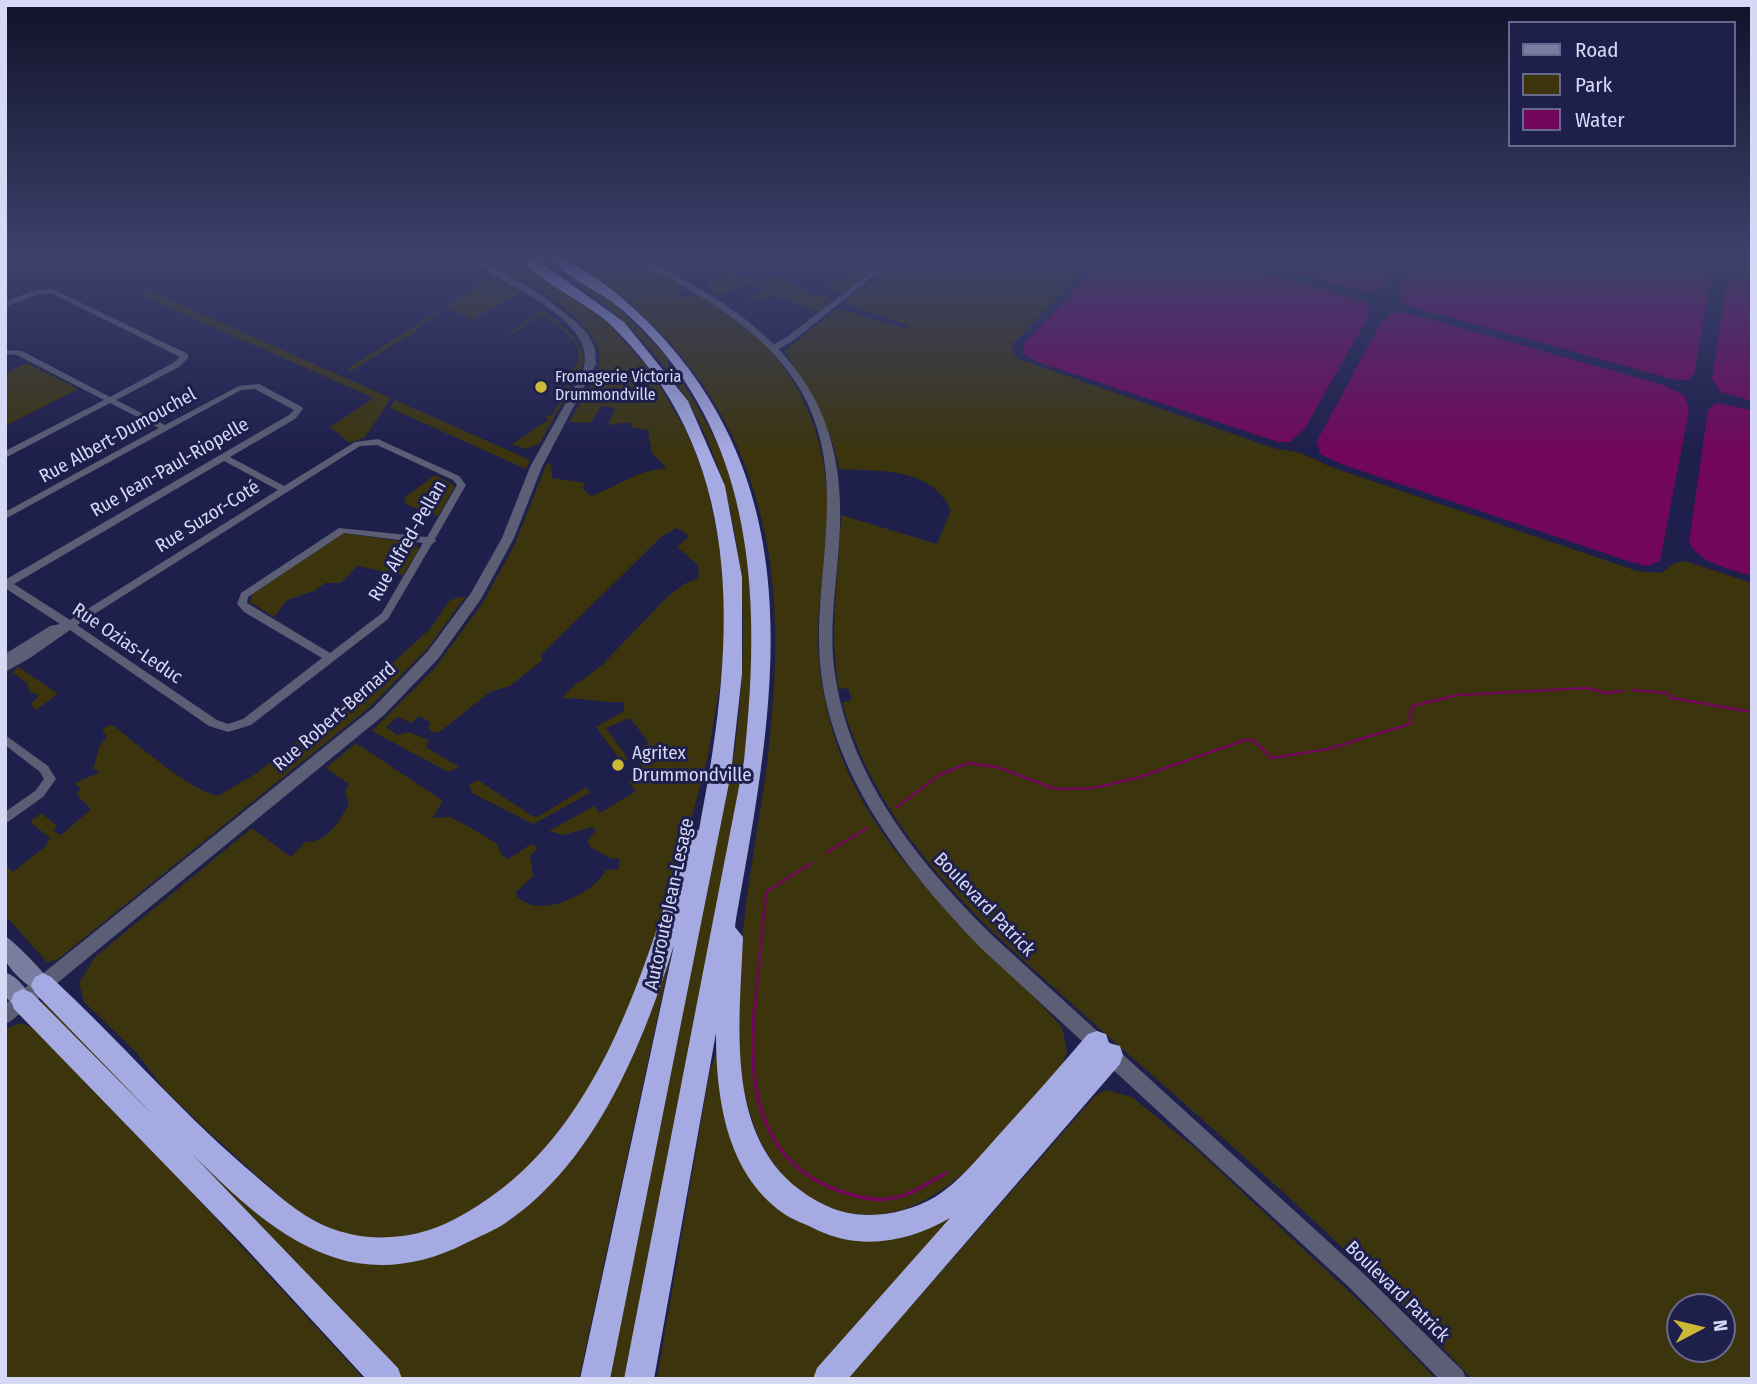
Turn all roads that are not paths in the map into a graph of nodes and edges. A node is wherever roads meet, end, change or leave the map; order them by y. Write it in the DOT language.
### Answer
graph roads {
  1 [pos="122,324"];
  2 [pos="569,324"];
  3 [pos="616,324"];
  4 [pos="641,324"];
  5 [pos="749,324"];
  6 [pos="809,324"];
  7 [pos="774,348"];
  8 [pos="7,351"];
  9 [pos="248,386"];
  10 [pos="110,400"];
  11 [pos="165,428"];
  12 [pos="366,441"];
  13 [pos="5,455"];
  14 [pos="223,457"];
  15 [pos="284,490"];
  16 [pos="5,516"];
  17 [pos="431,541"];
  18 [pos="6,583"];
  19 [pos="69,625"];
  20 [pos="5,659"];
  21 [pos="330,659"];
  22 [pos="5,668"];
  23 [pos="232,728"];
  24 [pos="5,739"];
  25 [pos="723,761"];
  26 [pos="5,819"];
  27 [pos="735,866"];
  28 [pos="5,945"];
  29 [pos="5,981"];
  30 [pos="24,1000"];
  31 [pos="1104,1049"];
  32 [pos="387,1379"];
  33 [pos="595,1379"];
  34 [pos="639,1379"];
  35 [pos="828,1379"];
  36 [pos="1455,1379"];
  1 -- 10 [label="street"];
  2 -- 30 [label="street, Rue Robert-Bernard"];
  3 -- 25 [label="highway, Autoroute Jean-Lesage"];
  4 -- 27 [label="highway"];
  5 -- 7 [label="street, Boulevard Patrick"];
  6 -- 7 [label="street"];
  7 -- 31 [label="street, Boulevard Patrick"];
  8 -- 10 [label="street"];
  9 -- 11 [label="street, Rue Albert-Dumouchel"];
  9 -- 14 [label="street, Rue Jean-Paul-Riopelle"];
  10 -- 11 [label="street"];
  10 -- 13 [label="street"];
  11 -- 16 [label="street, Rue Albert-Dumouchel"];
  12 -- 15 [label="street, Rue Suzor-Coté"];
  12 -- 17 [label="street, Rue Alfred-Pellan"];
  14 -- 15 [label="street"];
  14 -- 18 [label="street, Rue Jean-Paul-Riopelle"];
  15 -- 19 [label="street, Rue Suzor-Coté"];
  17 -- 21 [label="street, Rue Alfred-Pellan"];
  17 -- 21 [label="street"];
  18 -- 19 [label="street, Rue Ozias-Leduc"];
  19 -- 20 [label="street, Rue Suzor-Coté"];
  19 -- 22 [label="street, Rue Suzor-Coté"];
  19 -- 23 [label="street, Rue Ozias-Leduc"];
  21 -- 23 [label="street, Rue Alfred-Pellan"];
  24 -- 26 [label="street"];
  25 -- 30 [label="highway"];
  25 -- 33 [label="highway, Autoroute Jean-Lesage"];
  27 -- 31 [label="highway"];
  27 -- 34 [label="highway"];
  28 -- 30 [label="main road"];
  29 -- 30 [label="main road"];
  30 -- 32 [label="highway"];
  31 -- 35 [label="highway"];
  31 -- 36 [label="street, Boulevard Patrick"];
}
